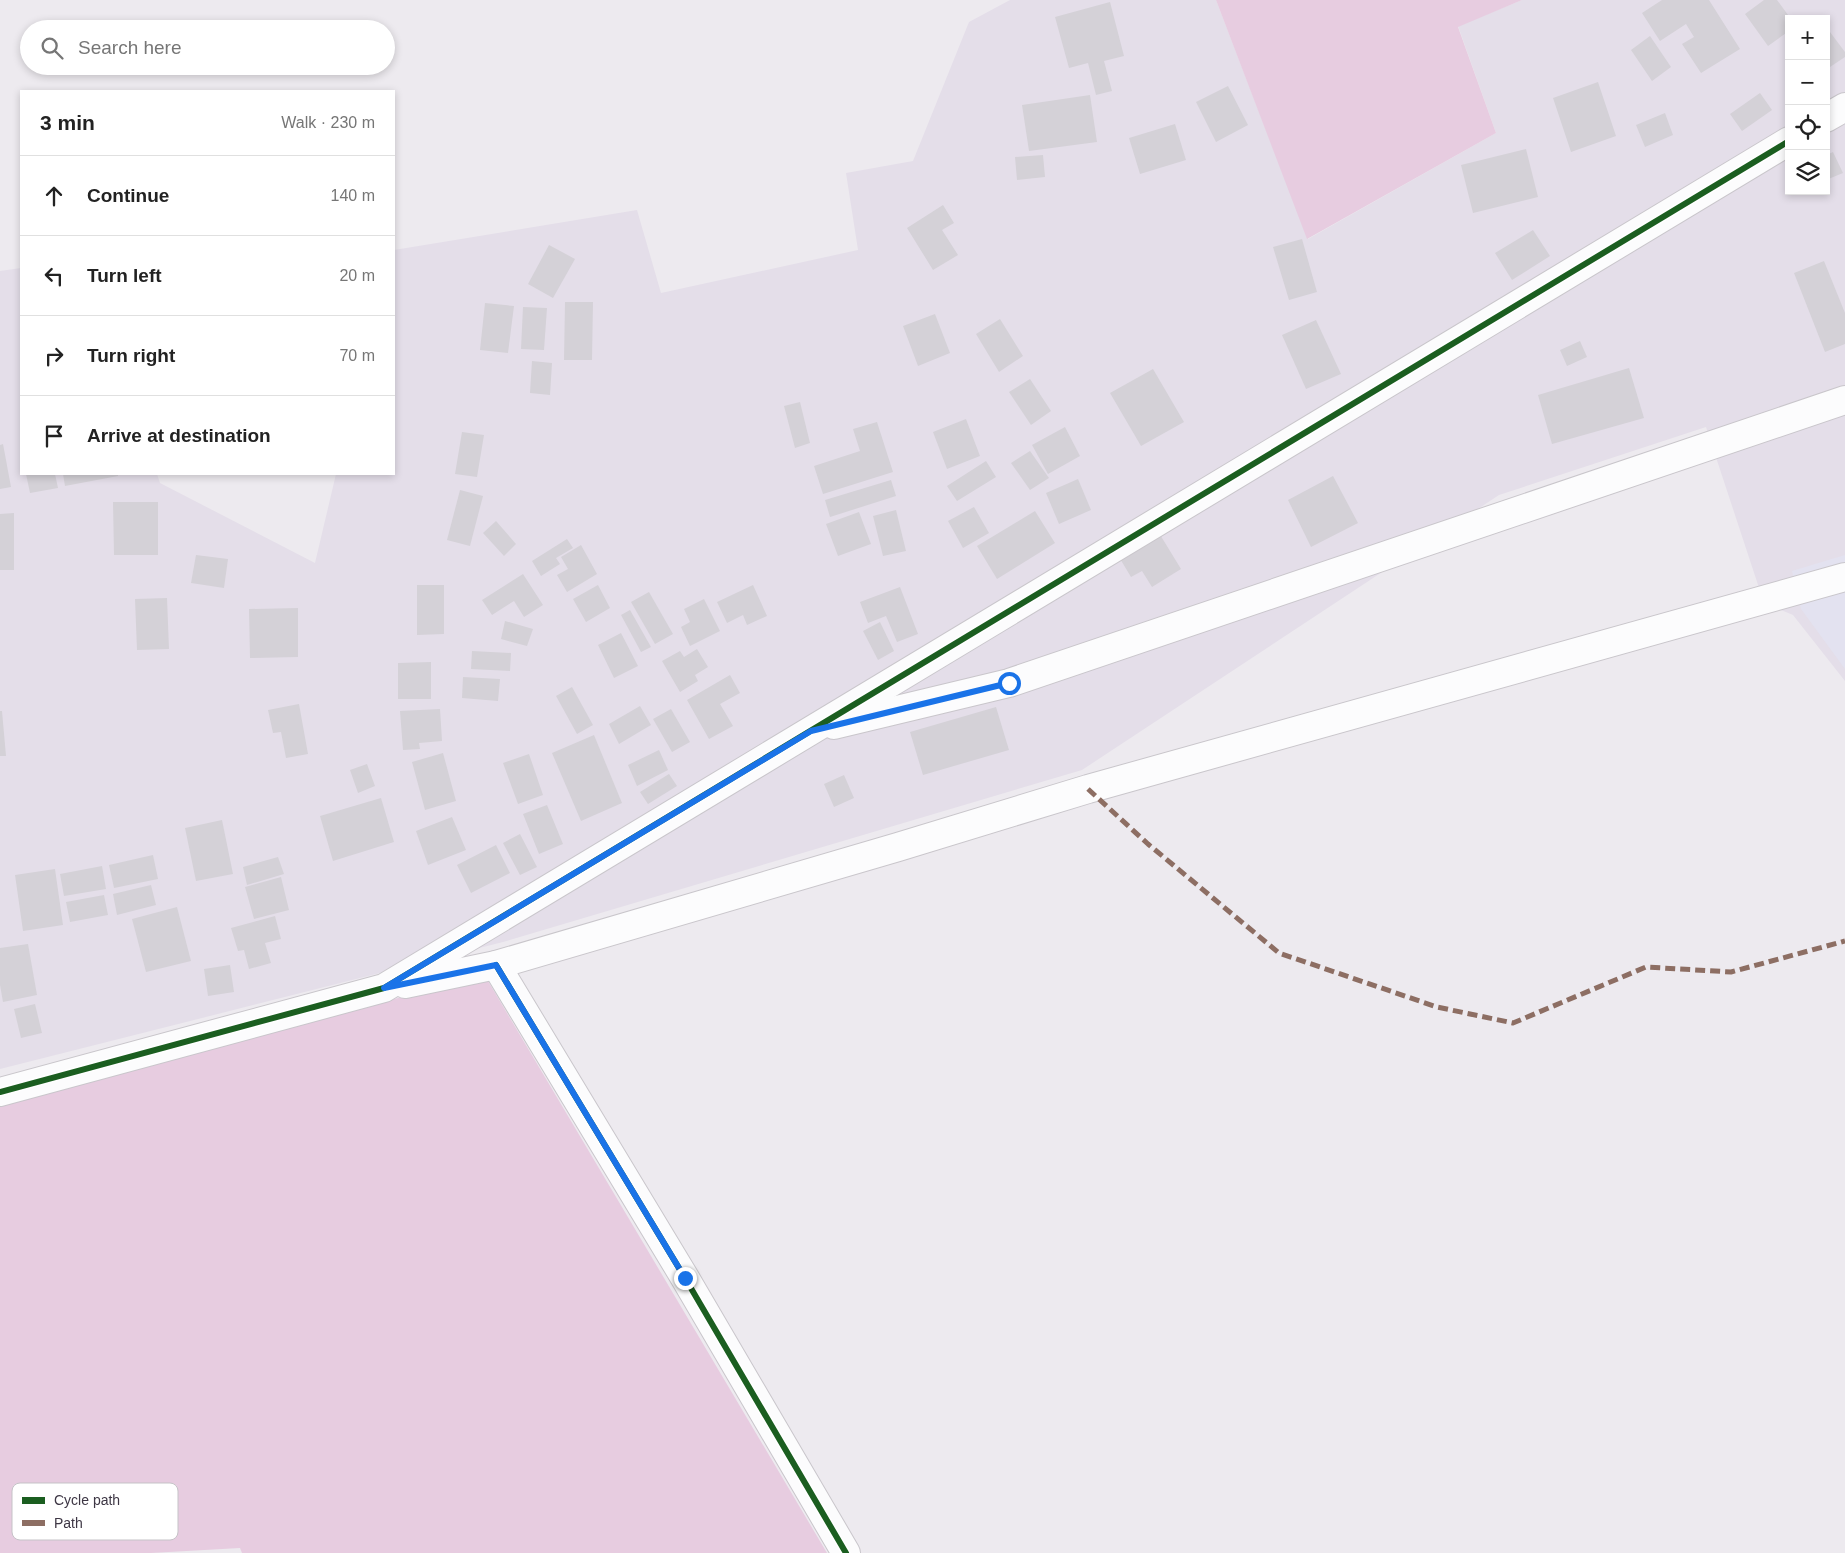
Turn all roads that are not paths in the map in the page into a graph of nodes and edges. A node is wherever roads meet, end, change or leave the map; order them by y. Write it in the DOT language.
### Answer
graph roads {
  1 [pos="1845,107"];
  2 [pos="1830,116"];
  3 [pos="1785,142"];
  4 [pos="1845,400"];
  5 [pos="1845,577"];
  6 [pos="811,731"];
  7 [pos="496,965"];
  8 [pos="384,988"];
  9 [pos="0,1092"];
  10 [pos="846,1553"];
  1 -- 2 [label="street"];
  3 -- 6 [label="street"];
  4 -- 6 [label="street"];
  5 -- 7 [label="street"];
  6 -- 8 [label="street"];
  7 -- 8 [label="street"];
  7 -- 10 [label="street"];
  8 -- 9 [label="street"];
}
